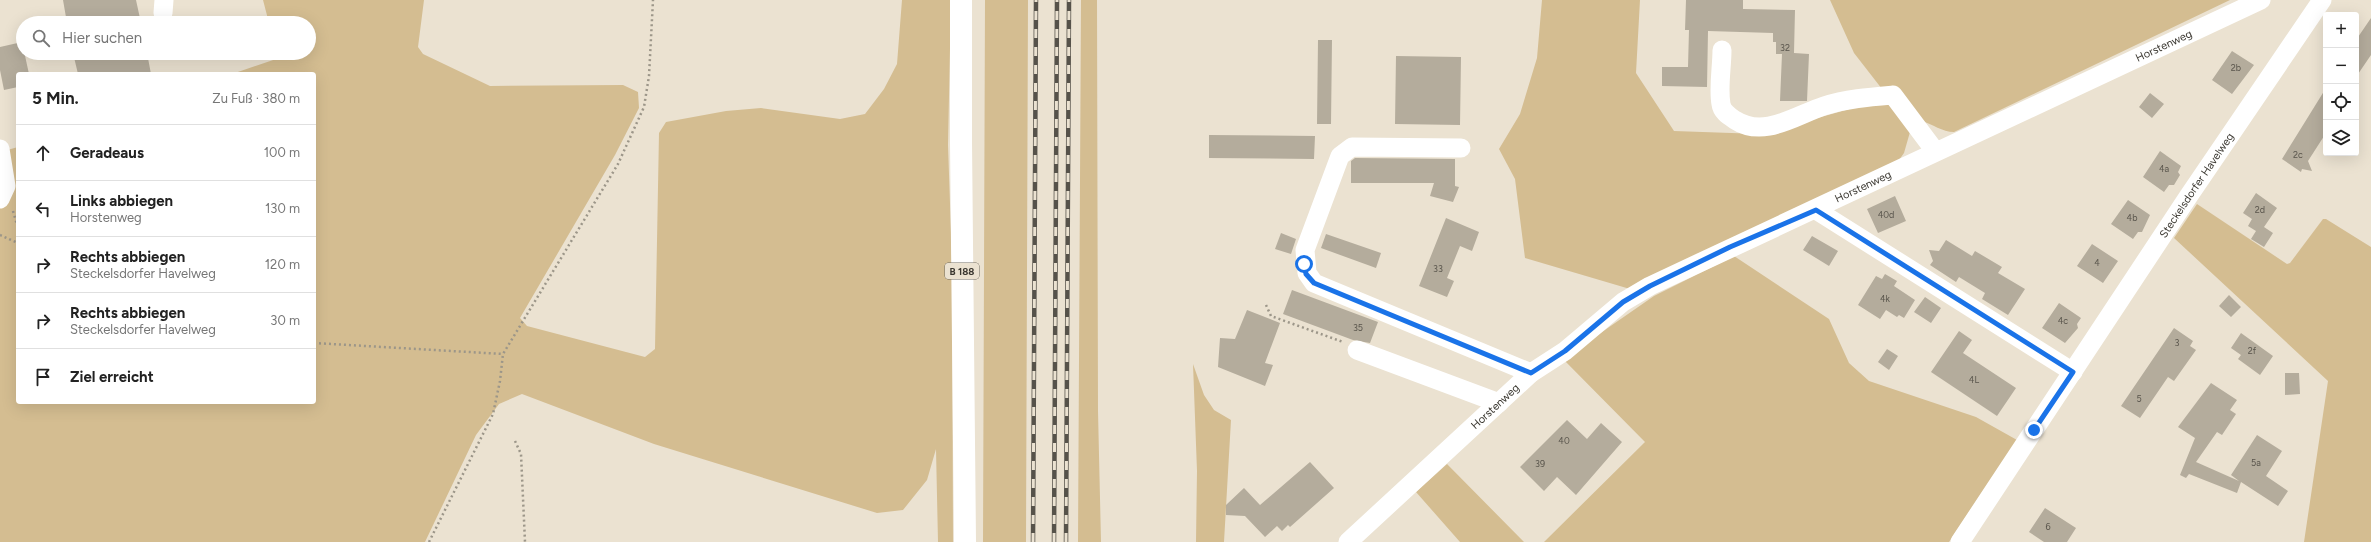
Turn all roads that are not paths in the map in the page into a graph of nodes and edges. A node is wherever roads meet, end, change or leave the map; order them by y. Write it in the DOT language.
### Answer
graph roads {
  1 [pos="962,0"];
  2 [pos="2261,0"];
  3 [pos="2322,0"];
  4 [pos="1722,50"];
  5 [pos="1461,148"];
  6 [pos="0,149"];
  7 [pos="1935,150"];
  8 [pos="0,199"];
  9 [pos="1816,210"];
  10 [pos="1357,350"];
  11 [pos="2073,372"];
  12 [pos="1531,373"];
  13 [pos="1499,403"];
  14 [pos="965,542"];
  15 [pos="1348,542"];
  16 [pos="1960,542"];
  1 -- 14 [label="main road, B 188"];
  2 -- 7 [label="street, Horstenweg"];
  3 -- 11 [label="street, Steckelsdorfer Havelweg"];
  4 -- 7 [label="street"];
  5 -- 12 [label="street"];
  6 -- 8 [label="street"];
  7 -- 9 [label="street, Horstenweg"];
  9 -- 11 [label="street"];
  9 -- 12 [label="street, Horstenweg"];
  10 -- 13 [label="street"];
  11 -- 16 [label="street, Steckelsdorfer Havelweg"];
  12 -- 13 [label="street, Horstenweg"];
  13 -- 15 [label="street, Horstenweg"];
}
